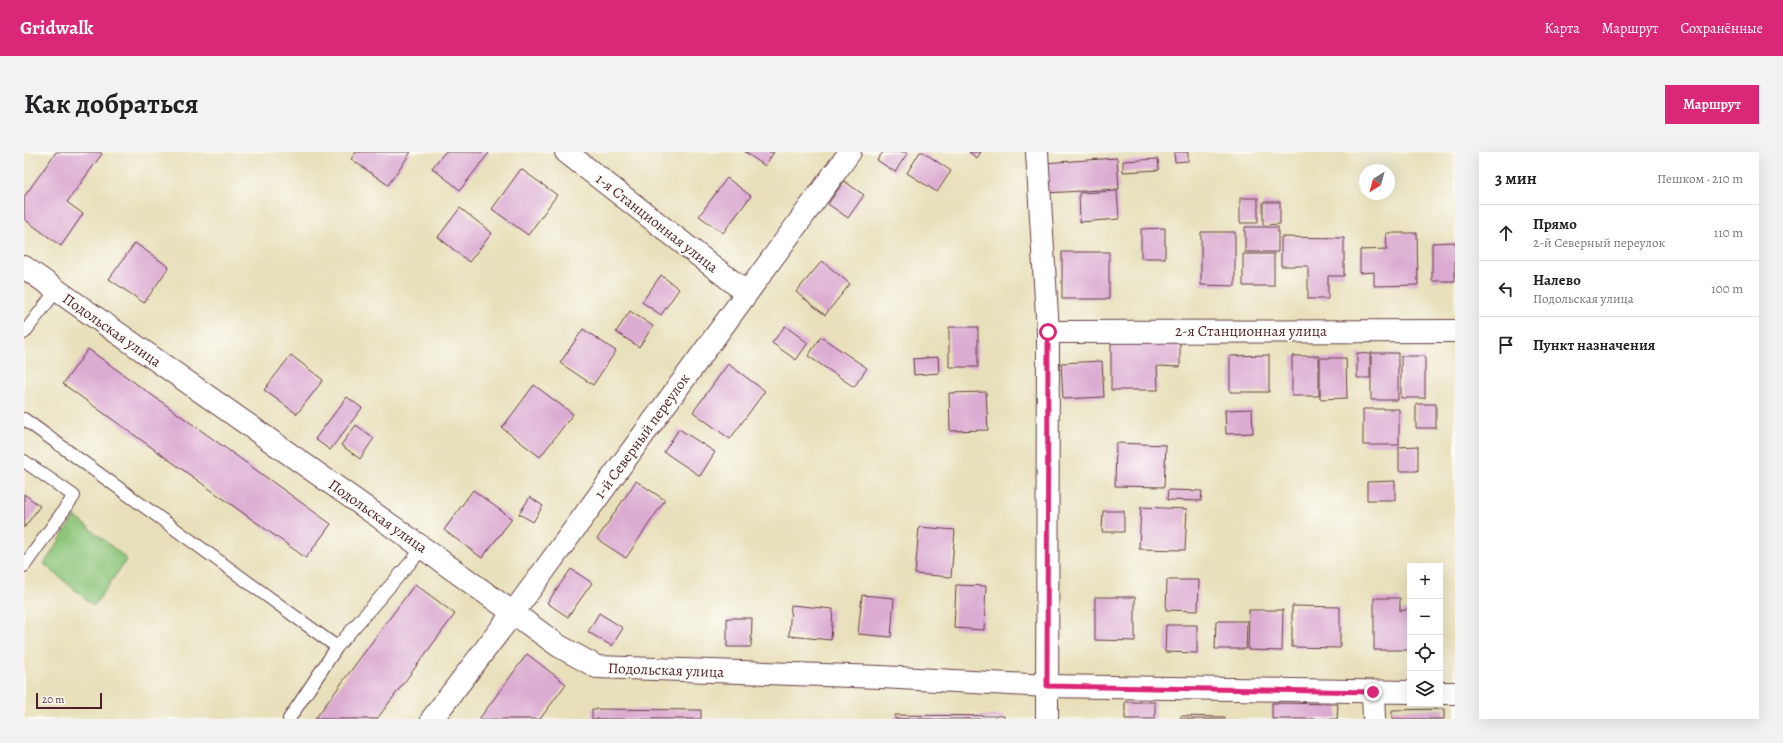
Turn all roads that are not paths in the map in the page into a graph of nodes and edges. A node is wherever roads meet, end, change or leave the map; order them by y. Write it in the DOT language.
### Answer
graph roads {
  1 [pos="566,152"];
  2 [pos="850,152"];
  3 [pos="1037,152"];
  4 [pos="24,267"];
  5 [pos="56,291"];
  6 [pos="747,294"];
  7 [pos="1455,331"];
  8 [pos="24,332"];
  9 [pos="1048,332"];
  10 [pos="24,419"];
  11 [pos="24,461"];
  12 [pos="424,548"];
  13 [pos="24,566"];
  14 [pos="513,613"];
  15 [pos="337,647"];
  16 [pos="1047,686"];
  17 [pos="1373,692"];
  18 [pos="1407,692"];
  19 [pos="1443,692"];
  20 [pos="1455,693"];
  21 [pos="288,719"];
  22 [pos="432,719"];
  23 [pos="1047,719"];
  24 [pos="1374,719"];
  1 -- 6 [label="street, 1-я Станционная улица"];
  2 -- 6 [label="street, 1-й Северный переулок"];
  3 -- 9 [label="street"];
  4 -- 5 [label="street, Подольская улица"];
  5 -- 8 [label="lane"];
  5 -- 12 [label="street, Подольская улица"];
  6 -- 14 [label="street, 1-й Северный переулок"];
  7 -- 9 [label="street, 2-я Станционная улица"];
  9 -- 16 [label="street"];
  10 -- 15 [label="lane"];
  11 -- 13 [label="lane"];
  12 -- 14 [label="street, Подольская улица"];
  12 -- 15 [label="lane"];
  14 -- 16 [label="street, Подольская улица"];
  14 -- 22 [label="street, 1-й Северный переулок"];
  15 -- 21 [label="lane"];
  16 -- 17 [label="street, Подольская улица"];
  16 -- 23 [label="street"];
  17 -- 18 [label="street, Подольская улица"];
  17 -- 24 [label="street"];
  19 -- 20 [label="street"];
}
